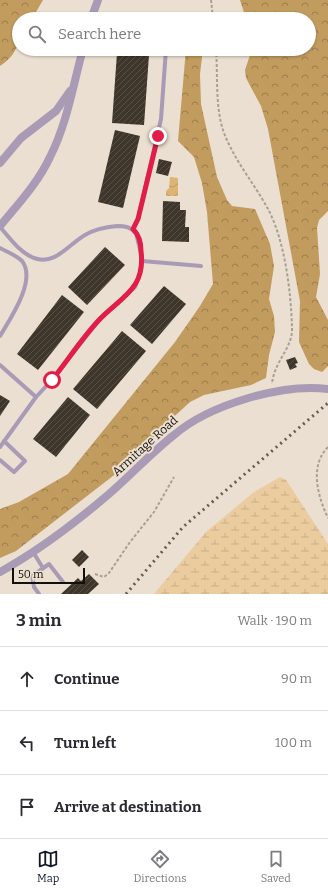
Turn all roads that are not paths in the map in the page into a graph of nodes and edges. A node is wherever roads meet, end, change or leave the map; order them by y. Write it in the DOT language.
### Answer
graph roads {
  1 [pos="98,0"];
  2 [pos="93,12"];
  3 [pos="81,56"];
  4 [pos="166,56"];
  5 [pos="73,85"];
  6 [pos="0,163"];
  7 [pos="0,227"];
  8 [pos="133,229"];
  9 [pos="0,248"];
  10 [pos="142,261"];
  11 [pos="201,266"];
  12 [pos="0,336"];
  13 [pos="0,365"];
  14 [pos="328,389"];
  15 [pos="36,397"];
  16 [pos="4,441"];
  17 [pos="0,447"];
  18 [pos="0,460"];
  19 [pos="32,552"];
  20 [pos="43,568"];
  21 [pos="0,572"];
  22 [pos="63,582"];
  23 [pos="39,594"];
  1 -- 2 [label="street"];
  3 -- 5 [label="street"];
  4 -- 8 [label="lane"];
  5 -- 6 [label="street"];
  5 -- 7 [label="street"];
  7 -- 8 [label="lane"];
  8 -- 10 [label="lane"];
  9 -- 12 [label="lane"];
  10 -- 11 [label="lane"];
  10 -- 15 [label="lane"];
  13 -- 15 [label="lane"];
  14 -- 19 [label="street, Armitage Road"];
  15 -- 16 [label="lane"];
  16 -- 17 [label="lane"];
  16 -- 18 [label="lane"];
  19 -- 20 [label="lane"];
  19 -- 21 [label="street, Armitage Road"];
  20 -- 22 [label="lane"];
  20 -- 23 [label="lane"];
}
